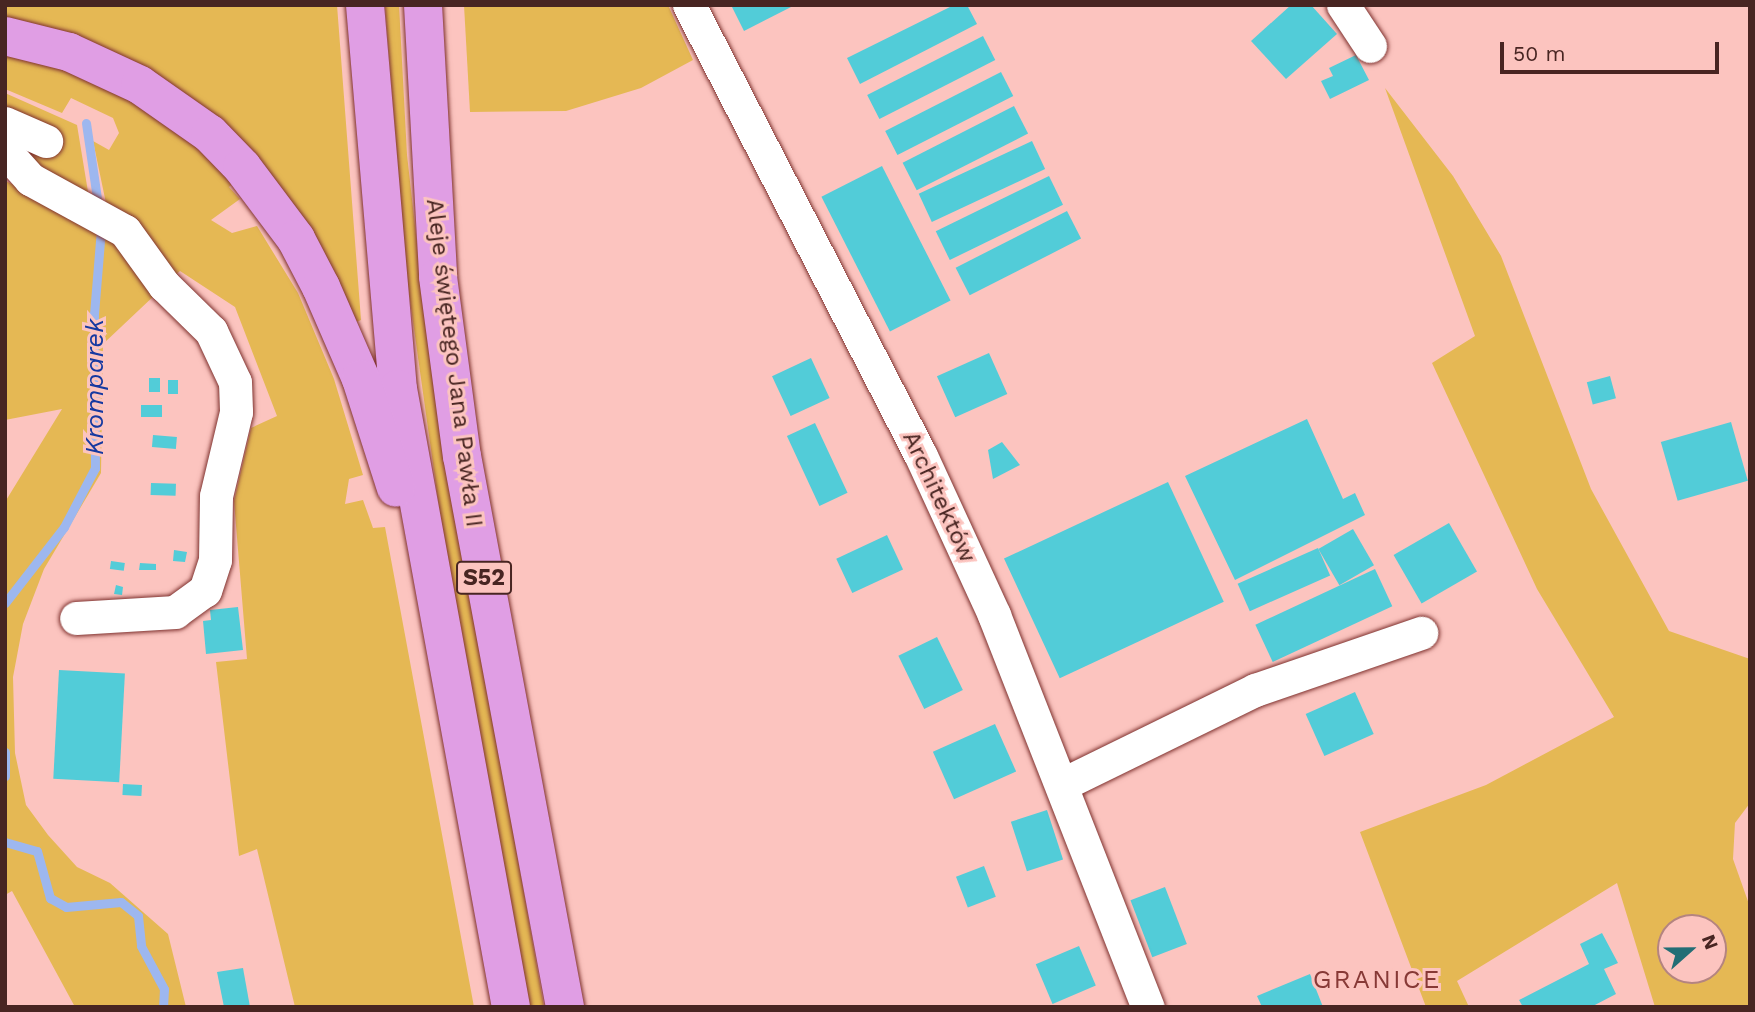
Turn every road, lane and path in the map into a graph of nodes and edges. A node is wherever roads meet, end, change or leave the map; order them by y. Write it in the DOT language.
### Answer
graph roads {
  1 [pos="366,5"];
  2 [pos="423,5"];
  3 [pos="689,5"];
  4 [pos="1343,5"];
  5 [pos="5,36"];
  6 [pos="1370,46"];
  7 [pos="5,123"];
  8 [pos="46,141"];
  9 [pos="5,151"];
  10 [pos="76,618"];
  11 [pos="438,622"];
  12 [pos="1421,633"];
  13 [pos="1065,783"];
  14 [pos="510,1007"];
  15 [pos="565,1007"];
  16 [pos="1148,1007"];
  1 -- 11 [label="highway, S52"];
  2 -- 15 [label="highway, Aleje świętego Jana Pawła II / S52"];
  3 -- 13 [label="street, Architektów"];
  4 -- 6 [label="street"];
  5 -- 11 [label="highway"];
  7 -- 8 [label="street"];
  9 -- 10 [label="street"];
  11 -- 14 [label="highway, S52"];
  12 -- 13 [label="street"];
  13 -- 16 [label="street, Architektów"];
}
